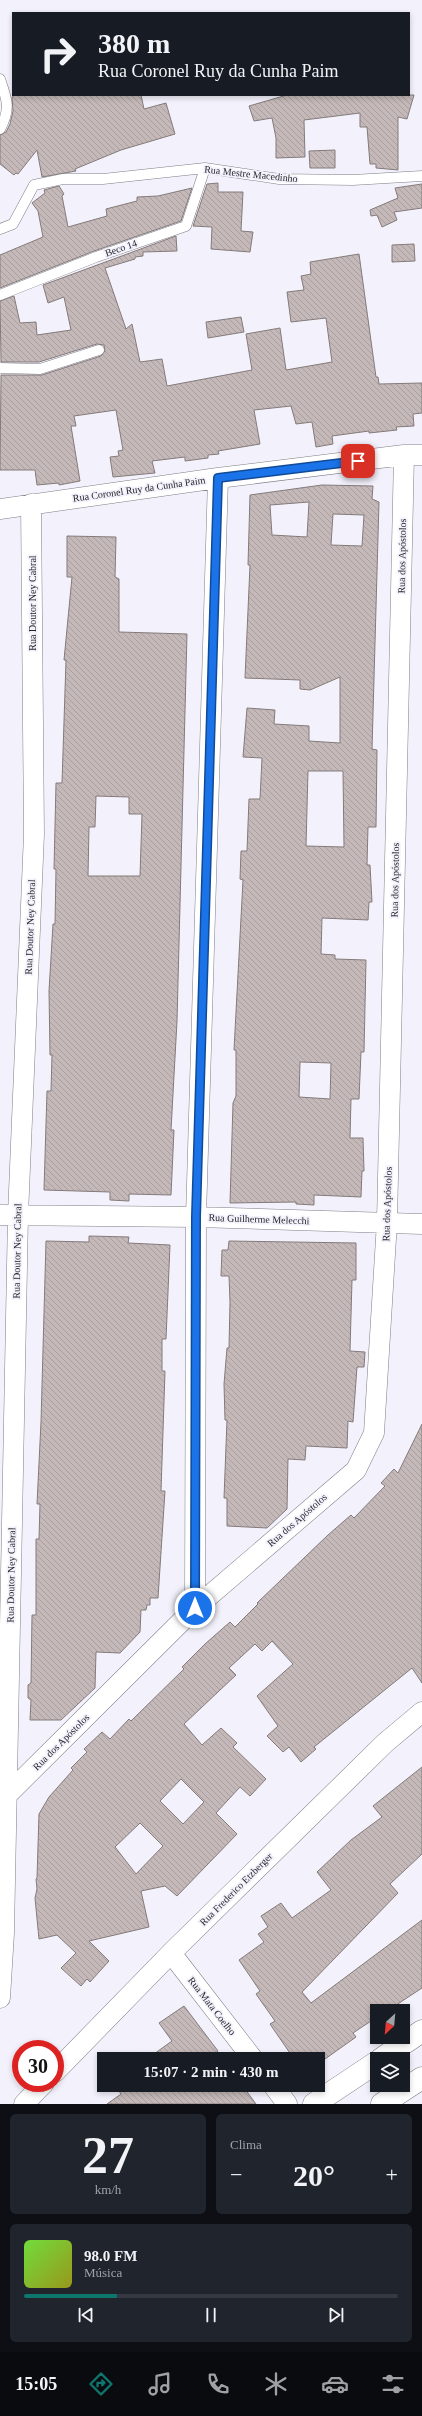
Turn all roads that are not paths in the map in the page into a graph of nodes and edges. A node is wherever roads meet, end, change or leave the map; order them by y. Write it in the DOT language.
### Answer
graph roads {
  1 [pos="0,79"];
  2 [pos="0,129"];
  3 [pos="205,168"];
  4 [pos="422,176"];
  5 [pos="0,229"];
  6 [pos="0,295"];
  7 [pos="99,350"];
  8 [pos="0,368"];
  9 [pos="413,455"];
  10 [pos="218,478"];
  11 [pos="31,504"];
  12 [pos="0,509"];
  13 [pos="9,1215"];
  14 [pos="196,1217"];
  15 [pos="387,1222"];
  16 [pos="422,1224"];
  17 [pos="195,1608"];
  18 [pos="422,1712"];
  19 [pos="6,1796"];
  20 [pos="2,1934"];
  21 [pos="172,1953"];
  22 [pos="0,1998"];
  23 [pos="422,2031"];
  24 [pos="248,2052"];
  25 [pos="391,2052"];
  26 [pos="64,2063"];
  27 [pos="370,2067"];
  28 [pos="422,2078"];
  29 [pos="35,2092"];
  30 [pos="278,2092"];
  31 [pos="24,2104"];
  32 [pos="287,2104"];
  33 [pos="314,2104"];
  34 [pos="382,2104"];
  1 -- 2 [label="lane"];
  3 -- 4 [label="lane, Rua Mestre Macedinho"];
  3 -- 5 [label="lane, Rua Mestre Macedinho"];
  3 -- 6 [label="lane, Beco 14"];
  7 -- 8 [label="lane"];
  9 -- 10 [label="street, Rua Coronel Ruy da Cunha Paim"];
  9 -- 15 [label="street, Rua dos Apóstolos"];
  10 -- 11 [label="street, Rua Coronel Ruy da Cunha Paim"];
  10 -- 14 [label="street"];
  11 -- 12 [label="street, Rua Coronel Ruy da Cunha Paim"];
  11 -- 13 [label="street, Rua Doutor Ney Cabral"];
  13 -- 14 [label="street, Rua Guilherme Melecchi"];
  13 -- 19 [label="street, Rua Doutor Ney Cabral"];
  14 -- 15 [label="street, Rua Guilherme Melecchi"];
  14 -- 17 [label="street"];
  15 -- 16 [label="street, Rua Guilherme Melecchi"];
  15 -- 17 [label="street, Rua dos Apóstolos"];
  17 -- 19 [label="street, Rua dos Apóstolos"];
  18 -- 21 [label="street, Rua Frederico Etzberger"];
  19 -- 20 [label="street, Rua Doutor Ney Cabral"];
  20 -- 22 [label="street, Rua Doutor Ney Cabral"];
  21 -- 24 [label="street, Rua Mata Coelho"];
  21 -- 26 [label="street, Rua Frederico Etzberger"];
  23 -- 25 [label="main road"];
  27 -- 33 [label="main road"];
  28 -- 34 [label="main road"];
  29 -- 31 [label="street"];
  30 -- 32 [label="street"];
}
